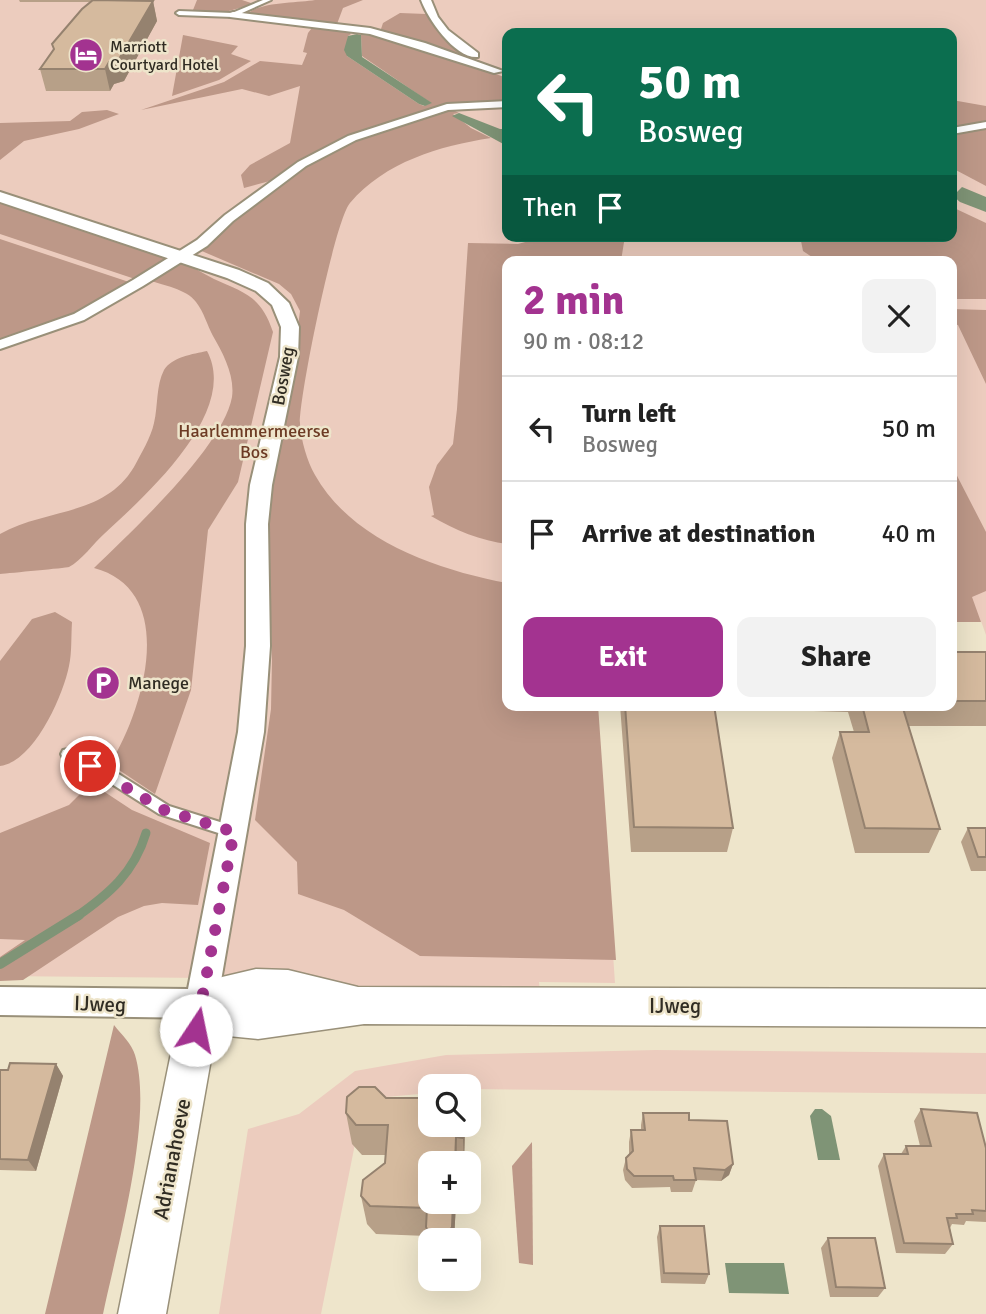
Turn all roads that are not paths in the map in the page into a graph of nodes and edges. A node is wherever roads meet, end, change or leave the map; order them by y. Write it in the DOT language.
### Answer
graph roads {
  1 [pos="268,0"];
  2 [pos="277,0"];
  3 [pos="426,0"];
  4 [pos="179,13"];
  5 [pos="233,15"];
  6 [pos="502,72"];
  7 [pos="502,73"];
  8 [pos="502,104"];
  9 [pos="986,125"];
  10 [pos="957,130"];
  11 [pos="0,197"];
  12 [pos="181,255"];
  13 [pos="0,345"];
  14 [pos="68,754"];
  15 [pos="234,832"];
  16 [pos="0,1001"];
  17 [pos="201,1004"];
  18 [pos="986,1009"];
  19 [pos="142,1314"];
  1 -- 2 [label="lane"];
  1 -- 5 [label="lane"];
  3 -- 6 [label="street"];
  4 -- 5 [label="lane"];
  5 -- 7 [label="street"];
  8 -- 12 [label="street"];
  9 -- 10 [label="street"];
  11 -- 12 [label="street, Bosweg"];
  12 -- 13 [label="street"];
  12 -- 15 [label="street, Bosweg"];
  14 -- 15 [label="lane"];
  15 -- 17 [label="street, Bosweg"];
  16 -- 17 [label="street, IJweg"];
  17 -- 18 [label="street, IJweg"];
  17 -- 19 [label="street, Adrianahoeve"];
}
